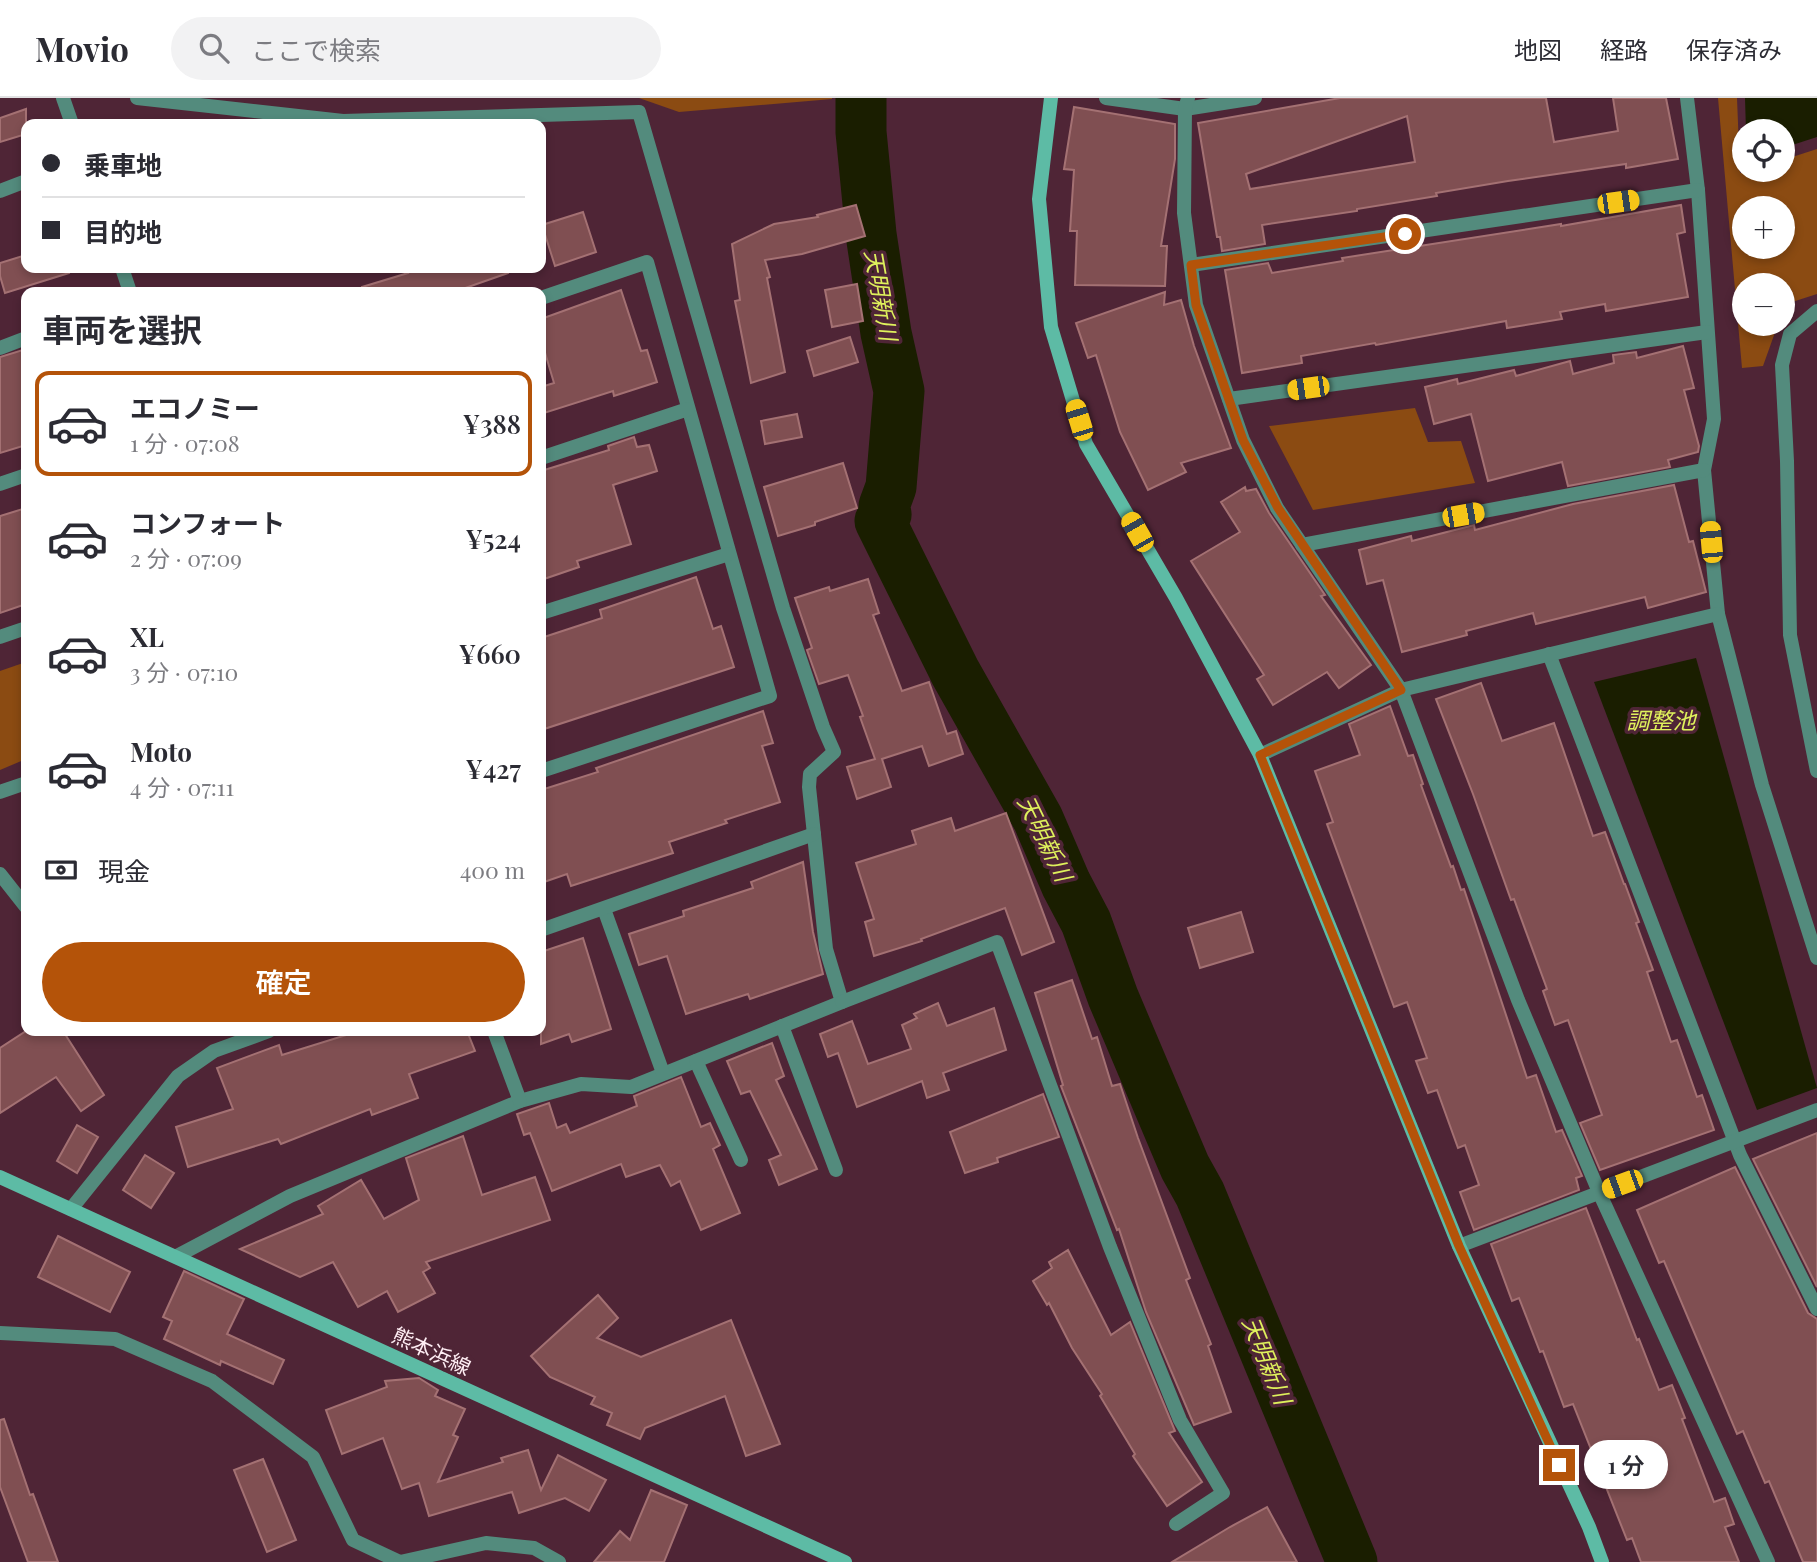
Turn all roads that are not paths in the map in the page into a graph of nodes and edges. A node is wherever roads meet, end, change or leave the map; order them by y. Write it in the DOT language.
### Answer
graph roads {
  1 [pos="63,98"];
  2 [pos="137,98"];
  3 [pos="1051,98"];
  4 [pos="1106,98"];
  5 [pos="1255,98"];
  6 [pos="1687,98"];
  7 [pos="1187,104"];
  8 [pos="70,119"];
  9 [pos="325,119"];
  10 [pos="409,119"];
  11 [pos="21,183"];
  12 [pos="1698,190"];
  13 [pos="0,191"];
  14 [pos="1191,265"];
  15 [pos="546,296"];
  16 [pos="1817,312"];
  17 [pos="1707,332"];
  18 [pos="21,340"];
  19 [pos="0,348"];
  20 [pos="1229,399"];
  21 [pos="688,409"];
  22 [pos="546,456"];
  23 [pos="1704,470"];
  24 [pos="21,477"];
  25 [pos="0,484"];
  26 [pos="1302,545"];
  27 [pos="729,554"];
  28 [pos="546,611"];
  29 [pos="1718,614"];
  30 [pos="21,630"];
  31 [pos="0,637"];
  32 [pos="1549,654"];
  33 [pos="1401,690"];
  34 [pos="1260,755"];
  35 [pos="546,769"];
  36 [pos="1817,771"];
  37 [pos="21,785"];
  38 [pos="0,792"];
  39 [pos="814,834"];
  40 [pos="0,874"];
  41 [pos="21,901"];
  42 [pos="604,909"];
  43 [pos="546,928"];
  44 [pos="1817,958"];
  45 [pos="842,1002"];
  46 [pos="782,1026"];
  47 [pos="255,1036"];
  48 [pos="496,1036"];
  49 [pos="696,1061"];
  50 [pos="663,1073"];
  51 [pos="520,1101"];
  52 [pos="1817,1110"];
  53 [pos="1735,1142"];
  54 [pos="741,1160"];
  55 [pos="836,1170"];
  56 [pos="0,1177"];
  57 [pos="1599,1192"];
  58 [pos="71,1209"];
  59 [pos="1459,1246"];
  60 [pos="177,1256"];
  61 [pos="1817,1310"];
  62 [pos="0,1333"];
  63 [pos="1176,1524"];
  64 [pos="400,1562"];
  65 [pos="559,1562"];
  66 [pos="845,1562"];
  67 [pos="1602,1562"];
  68 [pos="1768,1562"];
  1 -- 8 [label="street"];
  2 -- 9 [label="street"];
  3 -- 34 [label="street"];
  4 -- 7 [label="street"];
  5 -- 7 [label="street"];
  6 -- 12 [label="street"];
  7 -- 14 [label="street"];
  10 -- 39 [label="street"];
  11 -- 13 [label="street"];
  12 -- 14 [label="street"];
  12 -- 17 [label="street"];
  14 -- 20 [label="street"];
  15 -- 21 [label="street"];
  16 -- 36 [label="street"];
  17 -- 20 [label="street"];
  17 -- 23 [label="street"];
  18 -- 19 [label="street"];
  20 -- 26 [label="street"];
  21 -- 22 [label="street"];
  21 -- 27 [label="street"];
  23 -- 26 [label="street"];
  23 -- 29 [label="street"];
  24 -- 25 [label="street"];
  26 -- 33 [label="street"];
  27 -- 28 [label="street"];
  27 -- 35 [label="street"];
  29 -- 32 [label="street"];
  29 -- 44 [label="street"];
  30 -- 31 [label="street"];
  32 -- 33 [label="street"];
  32 -- 53 [label="street"];
  33 -- 34 [label="street"];
  33 -- 57 [label="street"];
  34 -- 59 [label="street"];
  37 -- 38 [label="street"];
  39 -- 42 [label="street"];
  39 -- 45 [label="street"];
  40 -- 41 [label="street"];
  42 -- 43 [label="street"];
  42 -- 50 [label="street"];
  45 -- 46 [label="street"];
  45 -- 63 [label="street"];
  46 -- 49 [label="street"];
  46 -- 55 [label="street"];
  47 -- 58 [label="street"];
  48 -- 51 [label="street"];
  49 -- 50 [label="street"];
  49 -- 54 [label="street"];
  50 -- 51 [label="street"];
  51 -- 60 [label="street"];
  52 -- 53 [label="street"];
  53 -- 57 [label="street"];
  53 -- 61 [label="street"];
  56 -- 58 [label="street, 熊本浜線"];
  57 -- 59 [label="street"];
  57 -- 68 [label="street"];
  58 -- 60 [label="street, 熊本浜線"];
  59 -- 67 [label="street"];
  60 -- 66 [label="street, 熊本浜線"];
  62 -- 64 [label="street"];
  64 -- 65 [label="street"];
}
